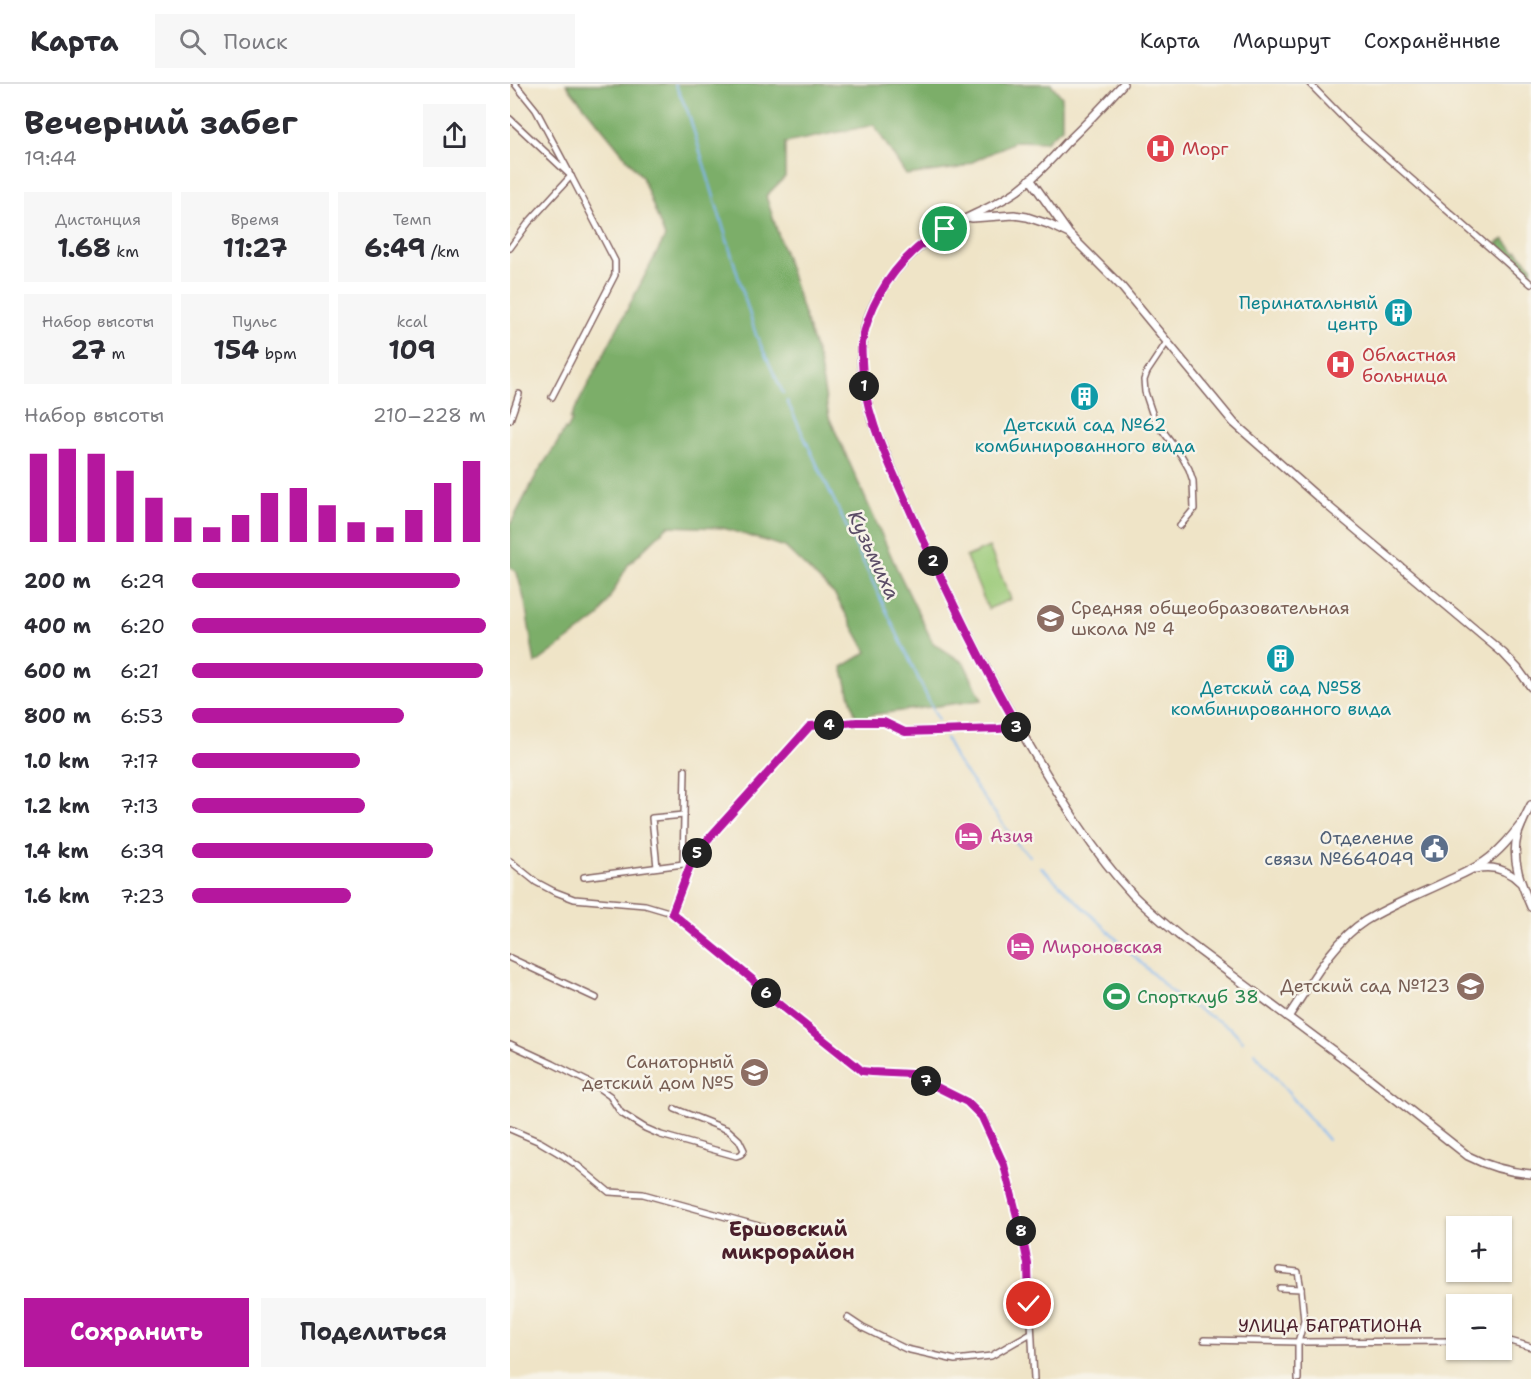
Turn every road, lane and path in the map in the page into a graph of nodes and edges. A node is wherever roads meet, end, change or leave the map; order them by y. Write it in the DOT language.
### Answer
graph roads {
  1 [pos="515,84"];
  2 [pos="1124,84"];
  3 [pos="1310,84"];
  4 [pos="510,119"];
  5 [pos="571,176"];
  6 [pos="1030,179"];
  7 [pos="966,218"];
  8 [pos="1069,234"];
  9 [pos="510,248"];
  10 [pos="1531,284"];
  11 [pos="1167,342"];
  12 [pos="519,394"];
  13 [pos="552,396"];
  14 [pos="510,420"];
  15 [pos="1180,526"];
  16 [pos="1531,687"];
  17 [pos="1018,727"];
  18 [pos="685,770"];
  19 [pos="1531,805"];
  20 [pos="684,815"];
  21 [pos="1522,823"];
  22 [pos="510,861"];
  23 [pos="691,863"];
  24 [pos="683,864"];
  25 [pos="657,867"];
  26 [pos="1470,870"];
  27 [pos="584,877"];
  28 [pos="1521,883"];
  29 [pos="1531,907"];
  30 [pos="672,913"];
  31 [pos="510,957"];
  32 [pos="596,998"];
  33 [pos="1288,1017"];
  34 [pos="510,1044"];
  35 [pos="675,1109"];
  36 [pos="510,1129"];
  37 [pos="1515,1172"];
  38 [pos="1531,1174"];
  39 [pos="1531,1179"];
  40 [pos="766,1228"];
  41 [pos="1279,1270"];
  42 [pos="1280,1288"];
  43 [pos="1301,1289"];
  44 [pos="848,1318"];
  45 [pos="1031,1333"];
  46 [pos="1204,1340"];
  47 [pos="1446,1341"];
  48 [pos="1298,1342"];
  49 [pos="1512,1342"];
  50 [pos="1531,1347"];
  51 [pos="1034,1379"];
  52 [pos="1298,1379"];
  1 -- 5 [label="street"];
  2 -- 6 [label="main road"];
  3 -- 10 [label="street"];
  4 -- 5 [label="street"];
  5 -- 9 [label="street"];
  5 -- 13 [label="street"];
  6 -- 7 [label="main road"];
  6 -- 8 [label="main road"];
  7 -- 8 [label="main road"];
  7 -- 17 [label="main road"];
  8 -- 11 [label="main road"];
  11 -- 15 [label="street"];
  11 -- 16 [label="main road"];
  12 -- 14 [label="street"];
  17 -- 23 [label="street"];
  17 -- 33 [label="main road"];
  18 -- 20 [label="street"];
  19 -- 21 [label="main road"];
  20 -- 24 [label="street"];
  20 -- 25 [label="street"];
  21 -- 26 [label="main road"];
  21 -- 28 [label="main road"];
  22 -- 30 [label="street"];
  23 -- 24 [label="street"];
  23 -- 30 [label="street"];
  24 -- 25 [label="street"];
  25 -- 27 [label="street"];
  26 -- 28 [label="main road"];
  26 -- 33 [label="main road"];
  28 -- 29 [label="main road"];
  30 -- 45 [label="street"];
  31 -- 32 [label="street"];
  33 -- 37 [label="main road"];
  34 -- 35 [label="street"];
  36 -- 40 [label="street"];
  37 -- 38 [label="main road"];
  37 -- 39 [label="main road"];
  41 -- 43 [label="street"];
  42 -- 43 [label="street"];
  43 -- 48 [label="street"];
  44 -- 45 [label="street"];
  45 -- 51 [label="street"];
  46 -- 48 [label="street, УЛИЦА БАГРАТИОНА"];
  47 -- 48 [label="street, УЛИЦА БАГРАТИОНА"];
  48 -- 52 [label="street"];
  49 -- 50 [label="street"];
}
